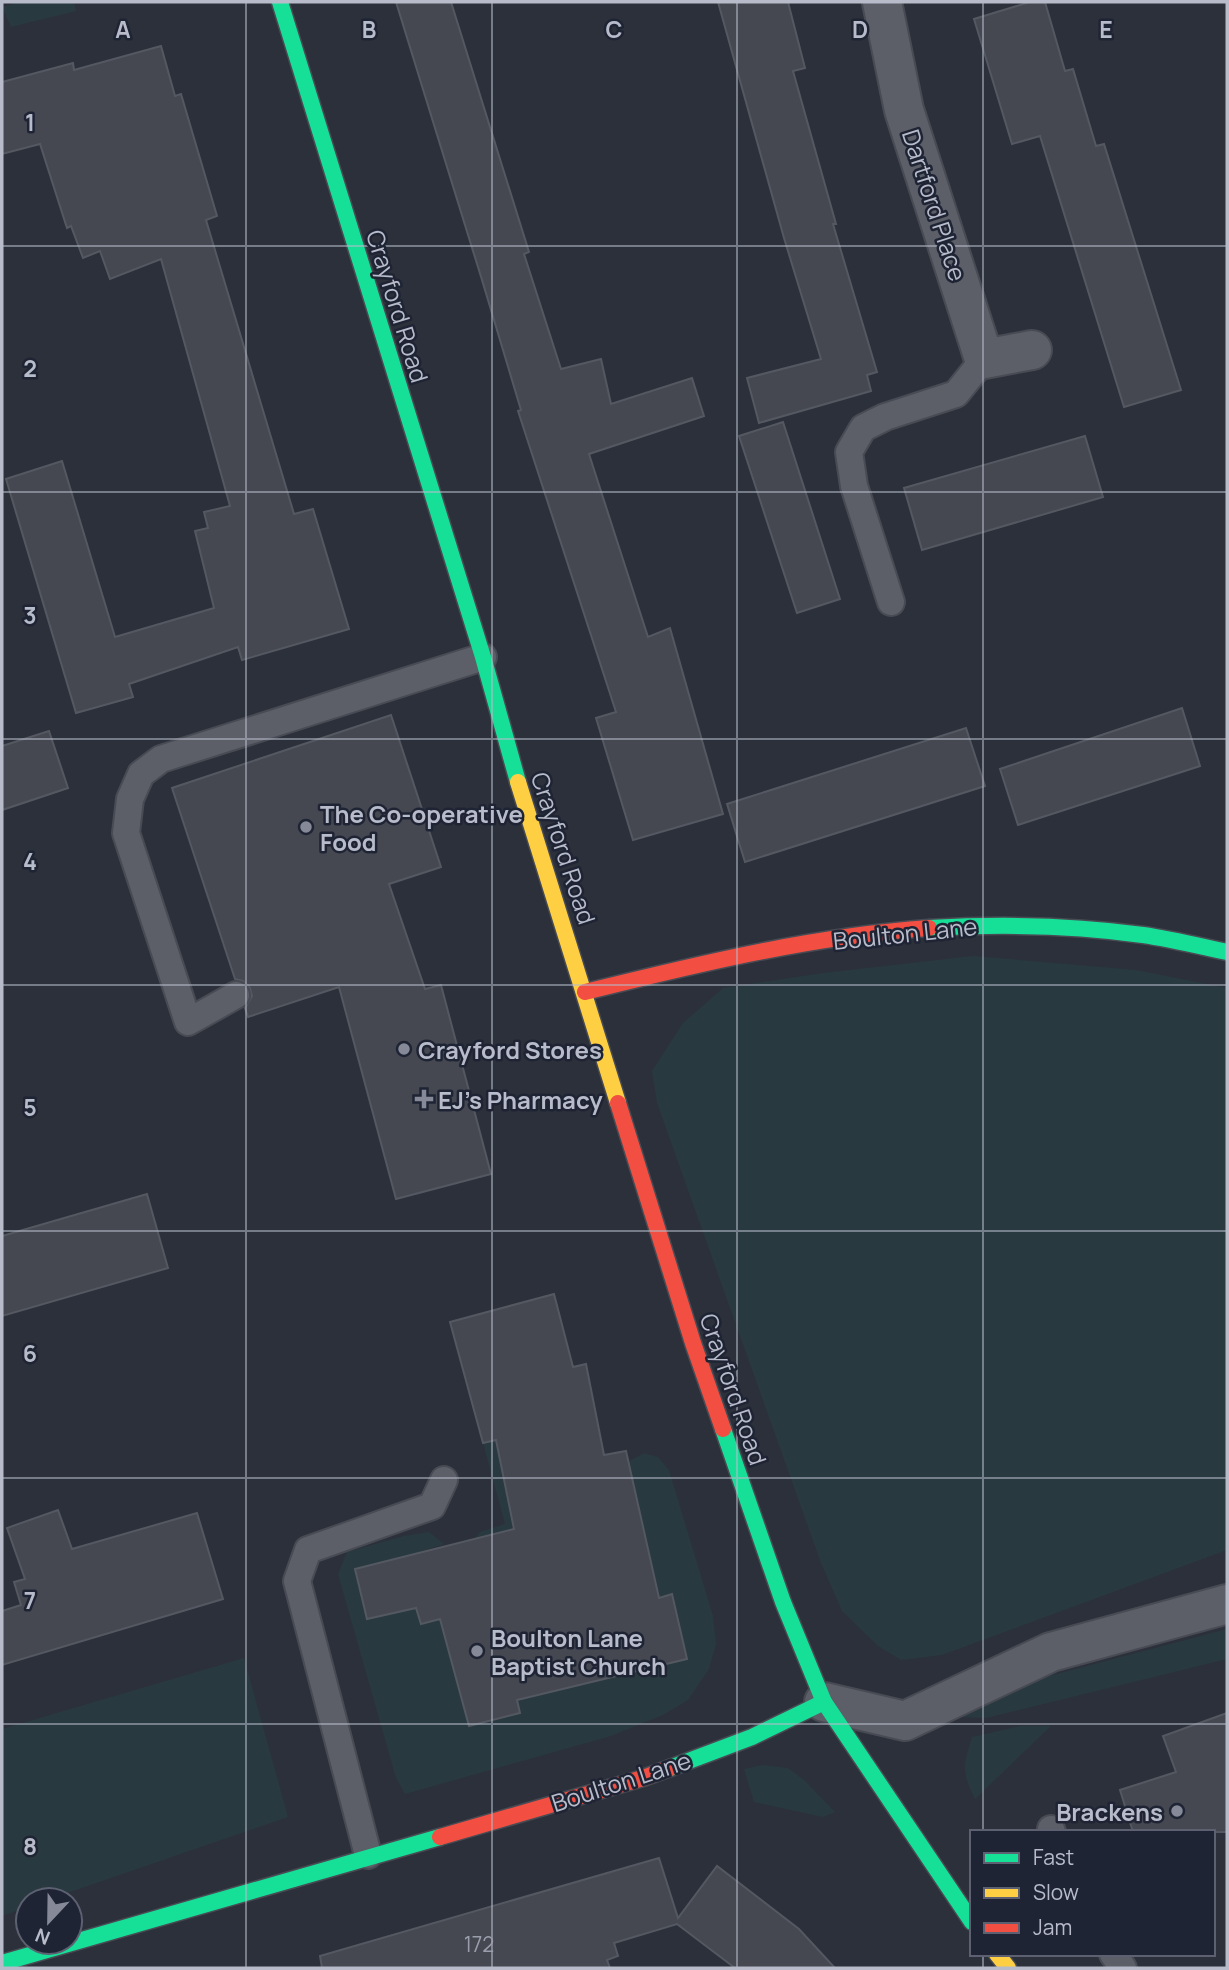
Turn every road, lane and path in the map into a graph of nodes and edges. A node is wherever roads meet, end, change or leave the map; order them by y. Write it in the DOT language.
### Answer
graph roads {
  1 [pos="280,2"];
  2 [pos="882,2"];
  3 [pos="1032,350"];
  4 [pos="984,359"];
  5 [pos="891,601"];
  6 [pos="483,657"];
  7 [pos="1227,952"];
  8 [pos="585,992"];
  9 [pos="236,995"];
  10 [pos="444,1480"];
  11 [pos="1227,1604"];
  12 [pos="824,1702"];
  13 [pos="368,1855"];
  14 [pos="970,1919"];
  15 [pos="2,1963"];
  1 -- 6 [label="street, Crayford Road"];
  2 -- 4 [label="street, Dartford Place"];
  3 -- 4 [label="street"];
  4 -- 5 [label="lane"];
  6 -- 8 [label="street, Crayford Road"];
  6 -- 9 [label="lane"];
  7 -- 8 [label="street, Boulton Lane"];
  8 -- 12 [label="street, Crayford Road"];
  10 -- 13 [label="lane"];
  11 -- 12 [label="street"];
  12 -- 13 [label="street, Boulton Lane"];
  12 -- 14 [label="street, Crayford Road"];
  13 -- 15 [label="street, Boulton Lane"];
}
